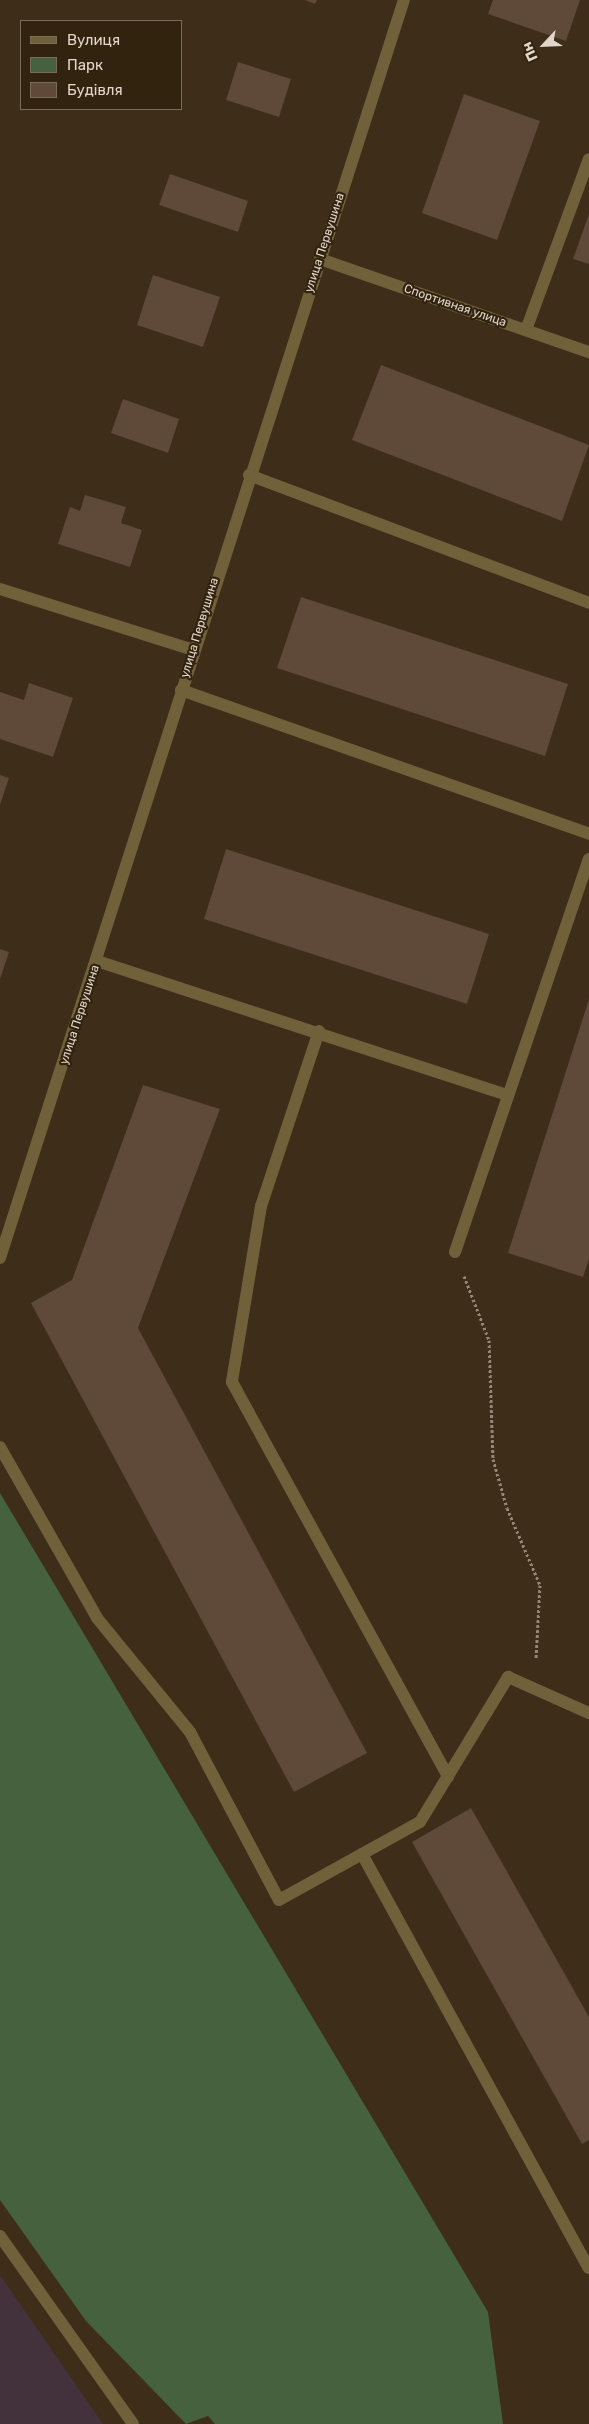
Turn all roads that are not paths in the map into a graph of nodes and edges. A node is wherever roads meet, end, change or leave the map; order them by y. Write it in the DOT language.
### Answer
graph roads {
  1 [pos="404,0"];
  2 [pos="589,159"];
  3 [pos="320,259"];
  4 [pos="526,330"];
  5 [pos="589,352"];
  6 [pos="249,475"];
  7 [pos="0,589"];
  8 [pos="589,603"];
  9 [pos="193,650"];
  10 [pos="181,690"];
  11 [pos="589,834"];
  12 [pos="589,859"];
  13 [pos="97,961"];
  14 [pos="318,1030"];
  15 [pos="507,1094"];
  16 [pos="454,1252"];
  17 [pos="0,1258"];
  18 [pos="0,1448"];
  19 [pos="589,1712"];
  20 [pos="448,1777"];
  21 [pos="362,1854"];
  22 [pos="0,2236"];
  23 [pos="589,2268"];
  24 [pos="132,2424"];
  1 -- 3 [label="street, улица Первушина"];
  2 -- 4 [label="street"];
  3 -- 4 [label="street, Спортивная улица"];
  3 -- 6 [label="street, улица Первушина"];
  4 -- 5 [label="street, Спортивная улица"];
  6 -- 8 [label="street"];
  6 -- 9 [label="street, улица Первушина"];
  7 -- 9 [label="street"];
  9 -- 10 [label="street, улица Первушина"];
  10 -- 11 [label="street"];
  10 -- 13 [label="street, улица Первушина"];
  12 -- 15 [label="street"];
  13 -- 14 [label="street"];
  13 -- 17 [label="street, улица Первушина"];
  14 -- 15 [label="street"];
  14 -- 20 [label="street"];
  15 -- 16 [label="street"];
  18 -- 21 [label="street"];
  19 -- 20 [label="street"];
  20 -- 21 [label="street"];
  21 -- 23 [label="street"];
  22 -- 24 [label="street"];
}
